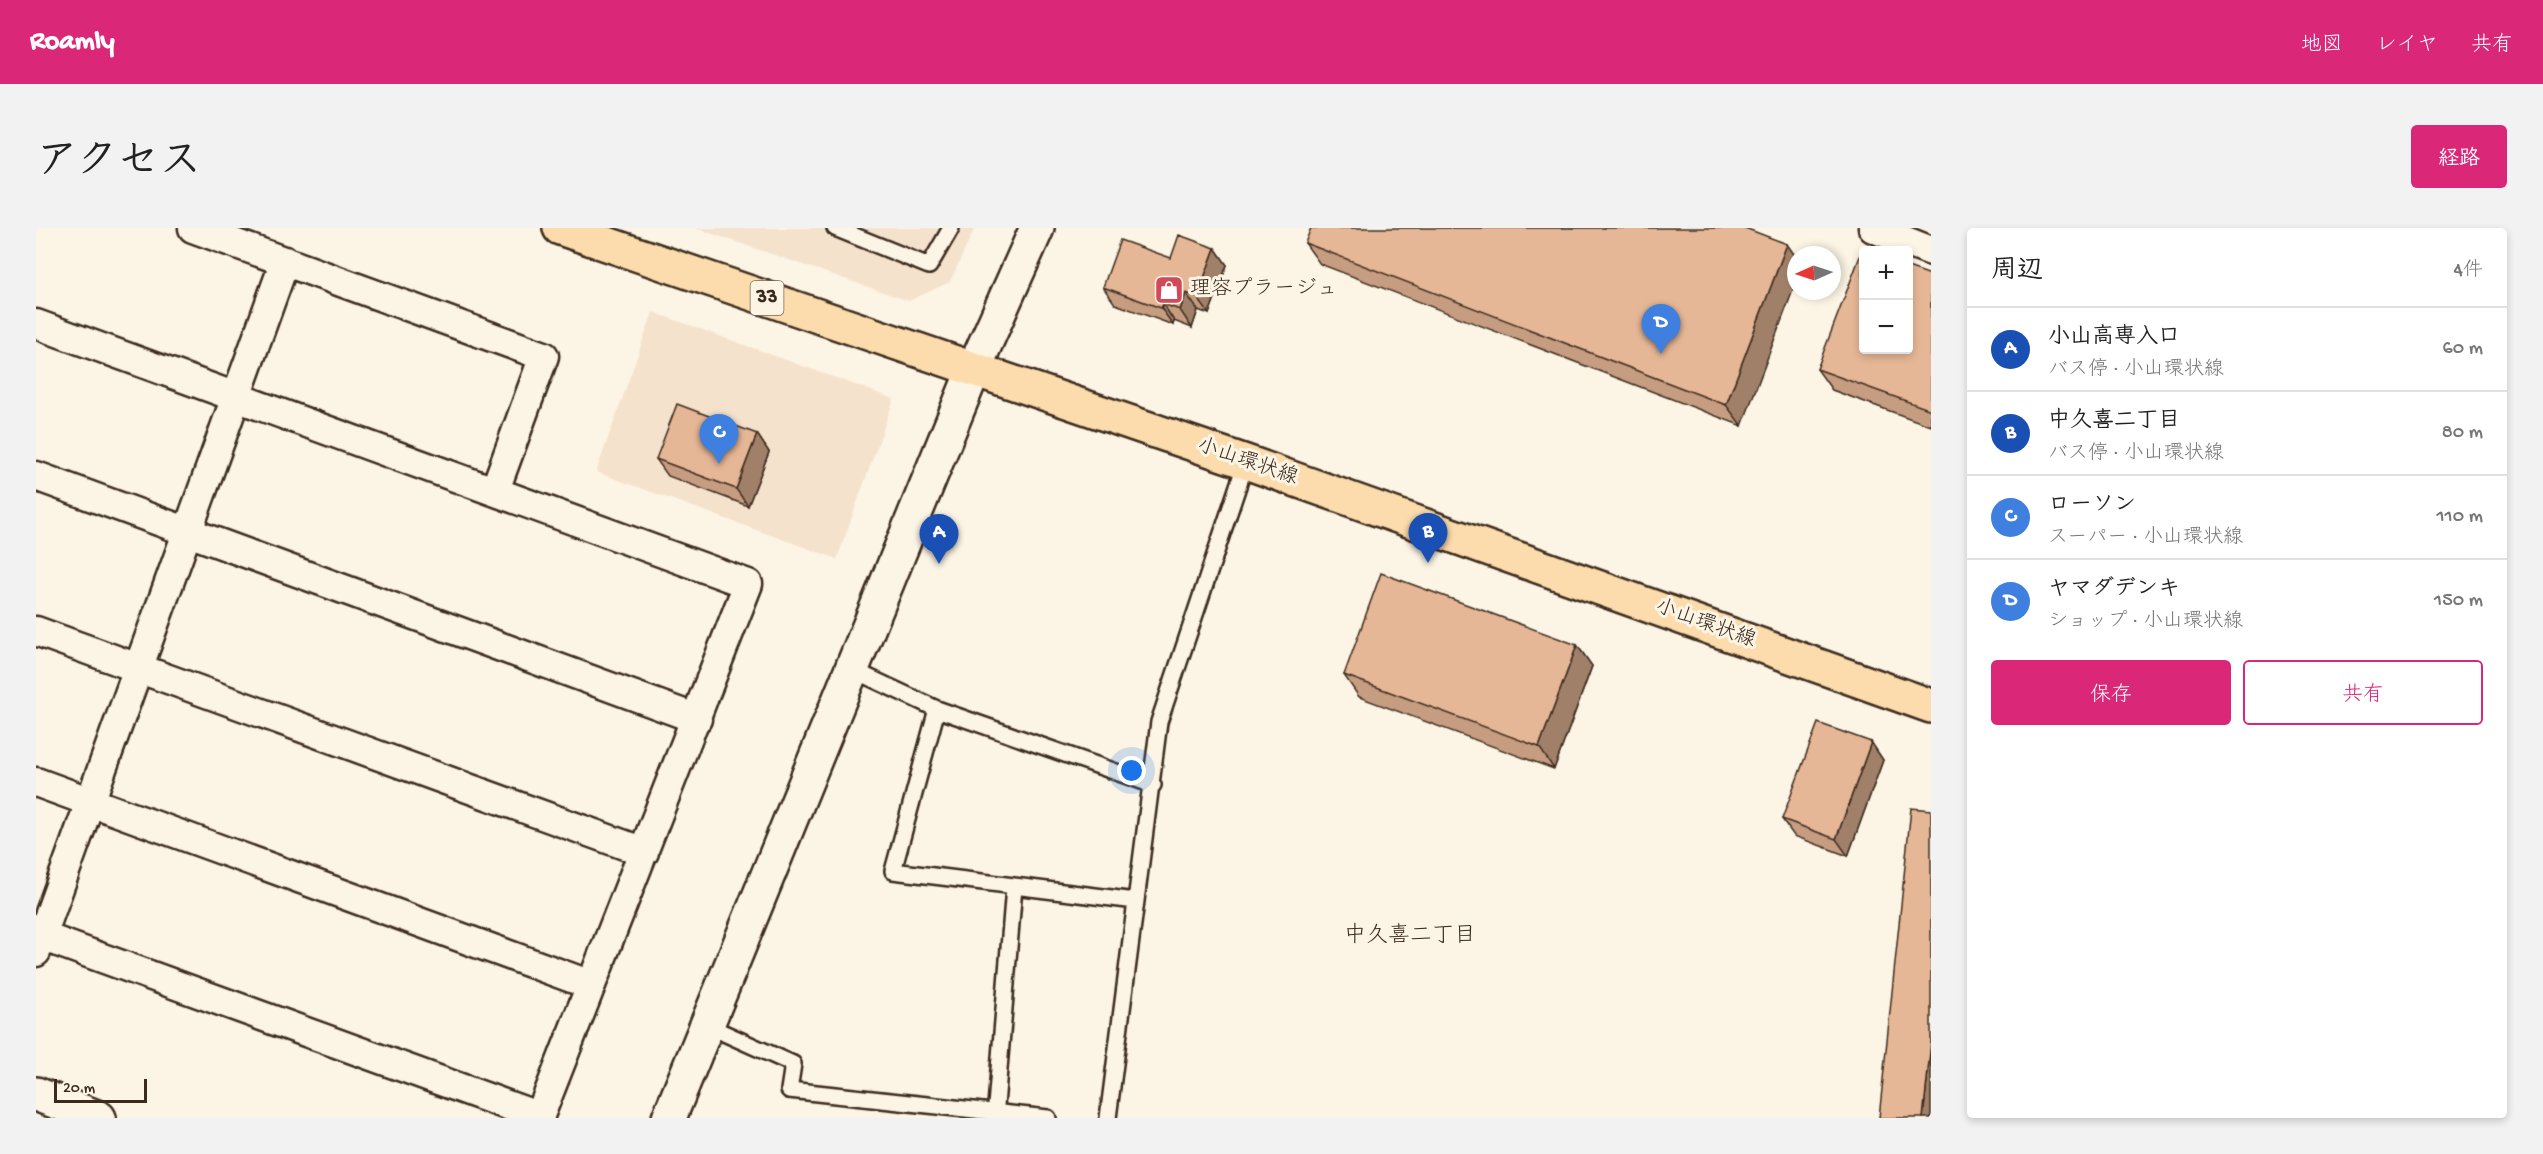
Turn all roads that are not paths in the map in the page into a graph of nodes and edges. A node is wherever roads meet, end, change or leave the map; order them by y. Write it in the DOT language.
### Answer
graph roads {
  1 [pos="193,228"];
  2 [pos="560,228"];
  3 [pos="835,228"];
  4 [pos="951,228"];
  5 [pos="1037,228"];
  6 [pos="1873,228"];
  7 [pos="1931,251"];
  8 [pos="285,261"];
  9 [pos="36,324"];
  10 [pos="974,369"];
  11 [pos="237,396"];
  12 [pos="1246,462"];
  13 [pos="36,476"];
  14 [pos="495,490"];
  15 [pos="188,531"];
  16 [pos="36,631"];
  17 [pos="139,668"];
  18 [pos="851,669"];
  19 [pos="1931,706"];
  20 [pos="937,709"];
  21 [pos="697,719"];
  22 [pos="36,782"];
  23 [pos="1153,785"];
  24 [pos="90,802"];
  25 [pos="644,852"];
  26 [pos="1014,887"];
  27 [pos="1136,901"];
  28 [pos="38,940"];
  29 [pos="591,985"];
  30 [pos="706,1025"];
  31 [pos="36,1094"];
  32 [pos="995,1115"];
  33 [pos="539,1117"];
  34 [pos="99,1118"];
  35 [pos="669,1118"];
  36 [pos="1048,1118"];
  37 [pos="1108,1118"];
  1 -- 8 [label="street"];
  2 -- 10 [label="main road, 小山環状線 / 33"];
  3 -- 4 [label="lane"];
  5 -- 10 [label="street"];
  6 -- 7 [label="street"];
  8 -- 11 [label="street"];
  8 -- 14 [label="street"];
  9 -- 11 [label="street"];
  10 -- 12 [label="main road, 小山環状線 / 33"];
  10 -- 18 [label="street"];
  11 -- 14 [label="street"];
  11 -- 15 [label="street"];
  12 -- 19 [label="main road, 小山環状線 / 33"];
  12 -- 23 [label="lane"];
  13 -- 15 [label="street"];
  14 -- 21 [label="street"];
  15 -- 17 [label="street"];
  15 -- 21 [label="street"];
  16 -- 17 [label="street"];
  17 -- 24 [label="street"];
  17 -- 25 [label="street"];
  18 -- 20 [label="lane"];
  18 -- 30 [label="street"];
  20 -- 23 [label="lane"];
  20 -- 26 [label="lane"];
  21 -- 25 [label="street"];
  22 -- 24 [label="street"];
  23 -- 27 [label="lane"];
  24 -- 28 [label="street"];
  24 -- 29 [label="street"];
  25 -- 29 [label="street"];
  26 -- 27 [label="lane"];
  26 -- 32 [label="lane"];
  27 -- 37 [label="lane"];
  28 -- 33 [label="street"];
  29 -- 33 [label="street"];
  30 -- 32 [label="lane"];
  30 -- 35 [label="street"];
  31 -- 34 [label="street"];
  32 -- 36 [label="lane"];
}
